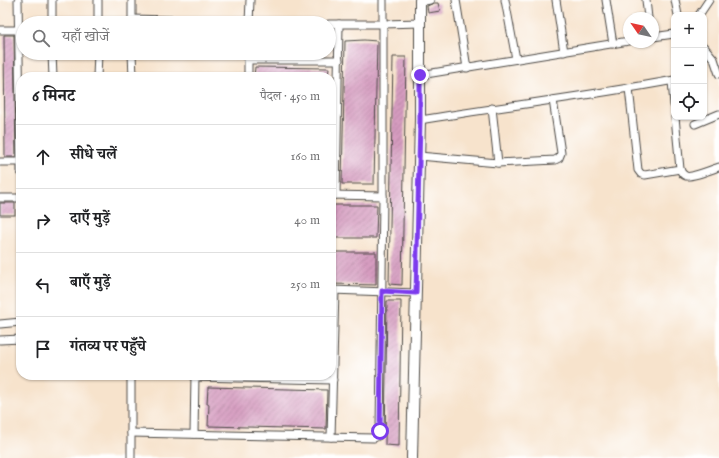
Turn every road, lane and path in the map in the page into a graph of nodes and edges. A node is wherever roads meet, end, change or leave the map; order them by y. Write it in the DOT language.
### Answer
graph roads {
  1 [pos="18,0"];
  2 [pos="52,0"];
  3 [pos="98,0"];
  4 [pos="132,0"];
  5 [pos="250,0"];
  6 [pos="383,0"];
  7 [pos="456,0"];
  8 [pos="505,0"];
  9 [pos="556,0"];
  10 [pos="606,0"];
  11 [pos="646,0"];
  12 [pos="675,0"];
  13 [pos="709,0"];
  14 [pos="423,1"];
  15 [pos="647,12"];
  16 [pos="677,12"];
  17 [pos="700,12"];
  18 [pos="19,16"];
  19 [pos="52,16"];
  20 [pos="98,16"];
  21 [pos="132,16"];
  22 [pos="249,16"];
  23 [pos="420,23"];
  24 [pos="339,24"];
  25 [pos="383,24"];
  26 [pos="0,30"];
  27 [pos="16,30"];
  28 [pos="671,34"];
  29 [pos="659,36"];
  30 [pos="623,42"];
  31 [pos="612,44"];
  32 [pos="705,48"];
  33 [pos="564,52"];
  34 [pos="716,58"];
  35 [pos="516,59"];
  36 [pos="20,60"];
  37 [pos="52,60"];
  38 [pos="98,60"];
  39 [pos="132,60"];
  40 [pos="248,60"];
  41 [pos="336,60"];
  42 [pos="339,60"];
  43 [pos="466,68"];
  44 [pos="20,72"];
  45 [pos="53,72"];
  46 [pos="97,72"];
  47 [pos="133,72"];
  48 [pos="248,72"];
  49 [pos="719,74"];
  50 [pos="420,75"];
  51 [pos="671,80"];
  52 [pos="336,87"];
  53 [pos="629,88"];
  54 [pos="553,100"];
  55 [pos="492,108"];
  56 [pos="719,114"];
  57 [pos="420,120"];
  58 [pos="675,120"];
  59 [pos="695,124"];
  60 [pos="419,156"];
  61 [pos="16,161"];
  62 [pos="0,162"];
  63 [pos="498,163"];
  64 [pos="719,167"];
  65 [pos="680,169"];
  66 [pos="336,195"];
  67 [pos="384,196"];
  68 [pos="0,198"];
  69 [pos="16,198"];
  70 [pos="336,290"];
  71 [pos="382,291"];
  72 [pos="416,293"];
  73 [pos="16,322"];
  74 [pos="0,324"];
  75 [pos="16,339"];
  76 [pos="0,340"];
  77 [pos="131,380"];
  78 [pos="195,380"];
  79 [pos="333,380"];
  80 [pos="131,433"];
  81 [pos="194,434"];
  82 [pos="331,437"];
  83 [pos="130,458"];
  84 [pos="412,458"];
  1 -- 18 [label="street"];
  2 -- 19 [label="street"];
  3 -- 20 [label="street"];
  4 -- 21 [label="street"];
  5 -- 22 [label="street"];
  6 -- 25 [label="street"];
  7 -- 43 [label="street"];
  8 -- 35 [label="street"];
  9 -- 33 [label="street"];
  10 -- 31 [label="street"];
  11 -- 15 [label="street"];
  12 -- 16 [label="street"];
  13 -- 17 [label="street"];
  14 -- 23 [label="street"];
  23 -- 25 [label="street"];
  23 -- 50 [label="street"];
  24 -- 25 [label="street"];
  24 -- 42 [label="street"];
  25 -- 67 [label="street"];
  26 -- 27 [label="street"];
  28 -- 29 [label="street"];
  30 -- 31 [label="street"];
  31 -- 33 [label="street"];
  32 -- 34 [label="street"];
  33 -- 35 [label="street"];
  34 -- 49 [label="street"];
  35 -- 43 [label="street"];
  36 -- 44 [label="street"];
  37 -- 45 [label="street"];
  38 -- 46 [label="street"];
  39 -- 47 [label="street"];
  40 -- 48 [label="street"];
  41 -- 42 [label="street"];
  42 -- 52 [label="street"];
  43 -- 50 [label="street"];
  50 -- 57 [label="street"];
  51 -- 53 [label="street"];
  53 -- 54 [label="street"];
  53 -- 65 [label="street"];
  54 -- 55 [label="street"];
  54 -- 63 [label="street"];
  55 -- 57 [label="street"];
  55 -- 63 [label="street"];
  56 -- 59 [label="street"];
  57 -- 60 [label="street"];
  58 -- 65 [label="street"];
  60 -- 63 [label="street"];
  60 -- 72 [label="street"];
  61 -- 62 [label="street"];
  64 -- 65 [label="street"];
  66 -- 67 [label="street"];
  67 -- 71 [label="street"];
  68 -- 69 [label="street"];
  70 -- 71 [label="street"];
  71 -- 72 [label="street"];
  71 -- 82 [label="street"];
  72 -- 84 [label="street"];
  73 -- 74 [label="street"];
  75 -- 76 [label="street"];
  77 -- 80 [label="street"];
  78 -- 81 [label="street"];
  79 -- 82 [label="street"];
  80 -- 81 [label="street"];
  80 -- 83 [label="street"];
  81 -- 82 [label="street"];
}
